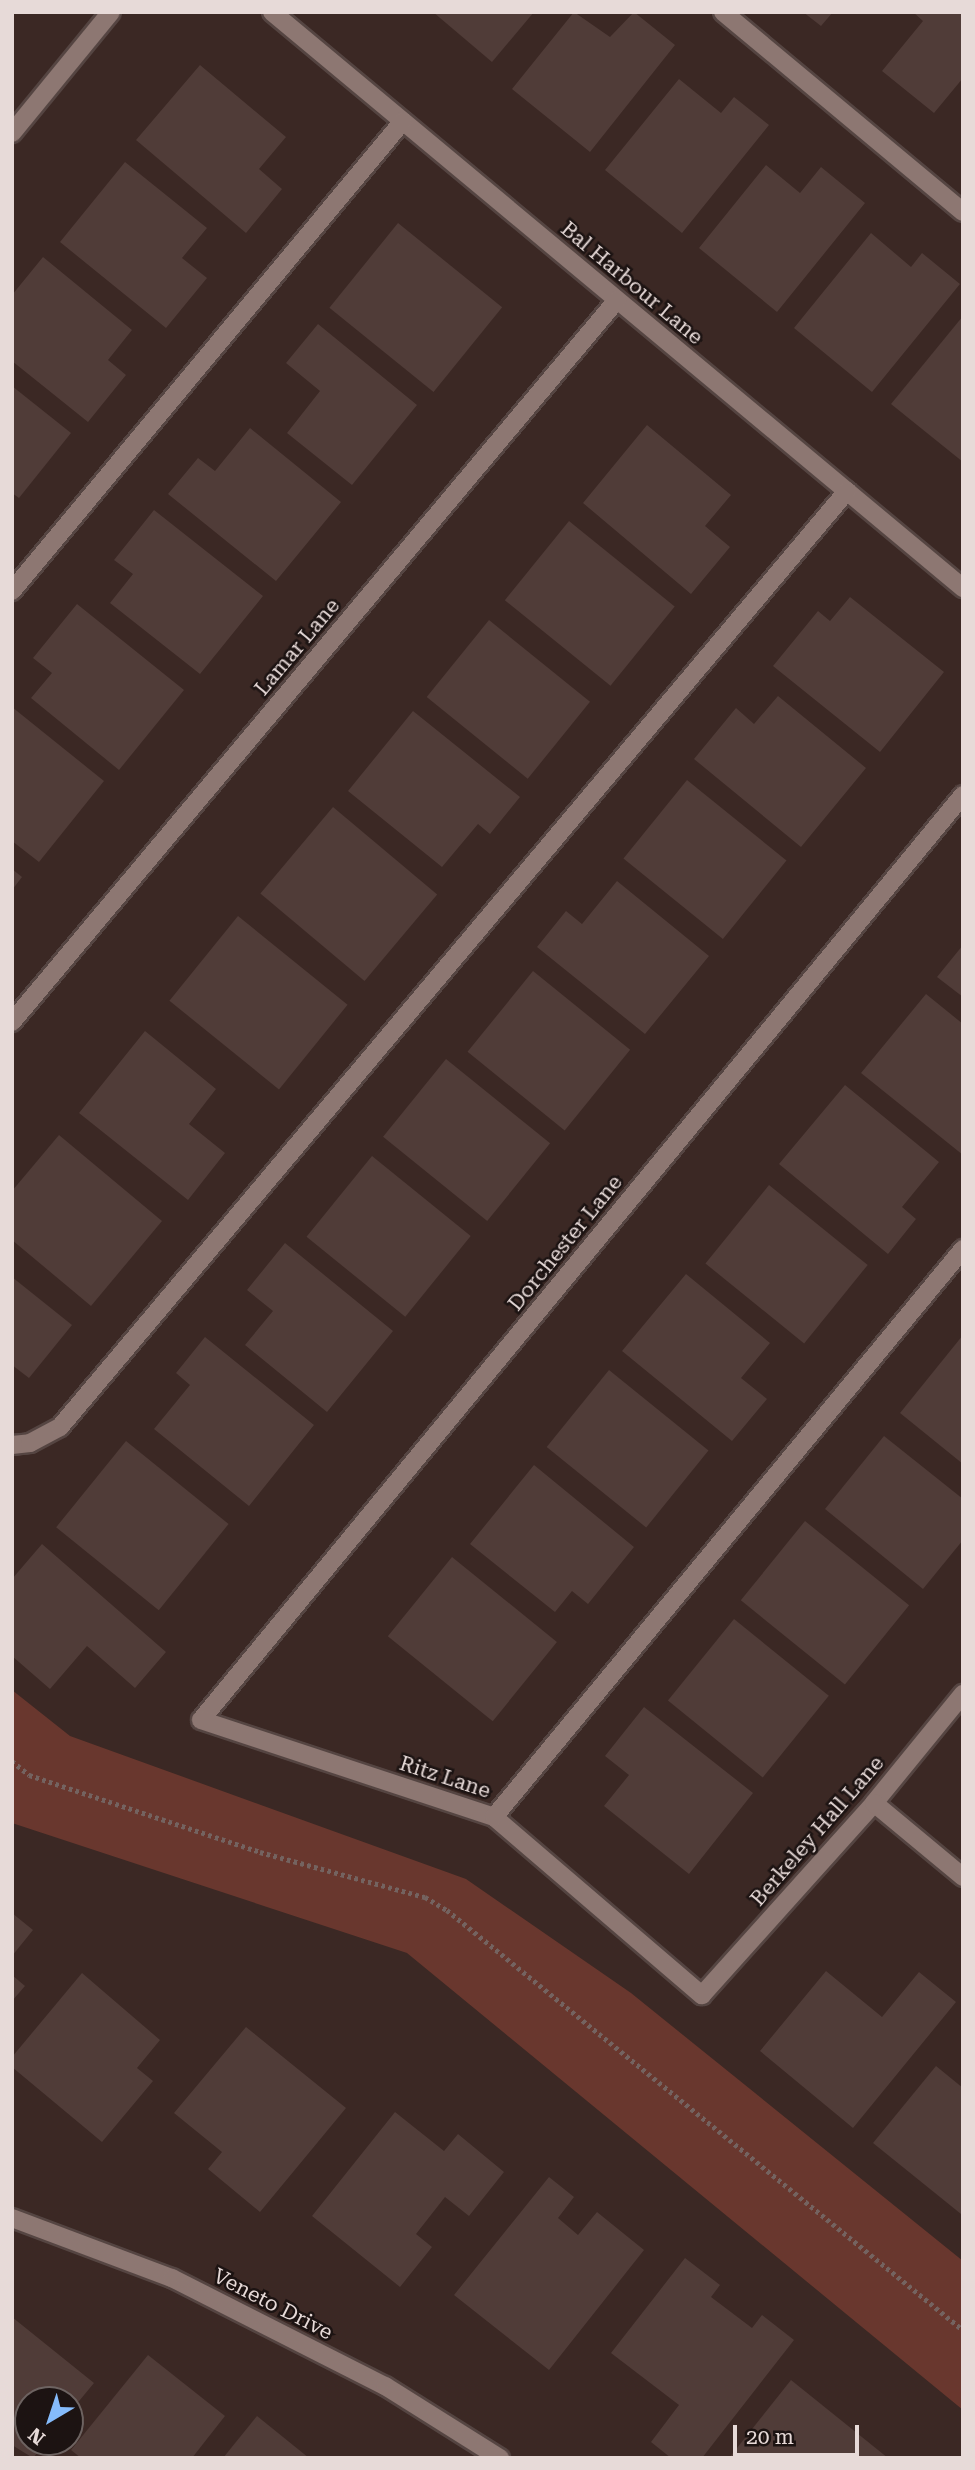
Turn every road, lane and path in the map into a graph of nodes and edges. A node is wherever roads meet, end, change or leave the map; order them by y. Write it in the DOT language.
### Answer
graph roads {
  1 [pos="111,12"];
  2 [pos="272,12"];
  3 [pos="723,12"];
  4 [pos="403,121"];
  5 [pos="12,133"];
  6 [pos="963,212"];
  7 [pos="617,300"];
  8 [pos="847,491"];
  9 [pos="963,588"];
  10 [pos="12,591"];
  11 [pos="963,795"];
  12 [pos="12,1022"];
  13 [pos="963,1249"];
  14 [pos="12,1445"];
  15 [pos="963,1694"];
  16 [pos="201,1720"];
  17 [pos="12,1761"];
  18 [pos="874,1803"];
  19 [pos="494,1817"];
  20 [pos="963,1877"];
  21 [pos="702,1995"];
  22 [pos="12,2218"];
  23 [pos="963,2330"];
  24 [pos="500,2458"];
  1 -- 5 [label="street"];
  2 -- 4 [label="street, Bal Harbour Lane"];
  3 -- 6 [label="street"];
  4 -- 7 [label="street, Bal Harbour Lane"];
  4 -- 10 [label="street"];
  7 -- 8 [label="street, Bal Harbour Lane"];
  7 -- 12 [label="street, Lamar Lane"];
  8 -- 9 [label="street, Bal Harbour Lane"];
  8 -- 14 [label="street"];
  11 -- 16 [label="street, Dorchester Lane"];
  13 -- 19 [label="street"];
  15 -- 18 [label="street, Berkeley Hall Lane"];
  16 -- 19 [label="street, Ritz Lane"];
  17 -- 23 [label="path"];
  18 -- 20 [label="street"];
  18 -- 21 [label="street, Berkeley Hall Lane"];
  19 -- 21 [label="street, Ritz Lane"];
  22 -- 24 [label="street, Veneto Drive"];
}
